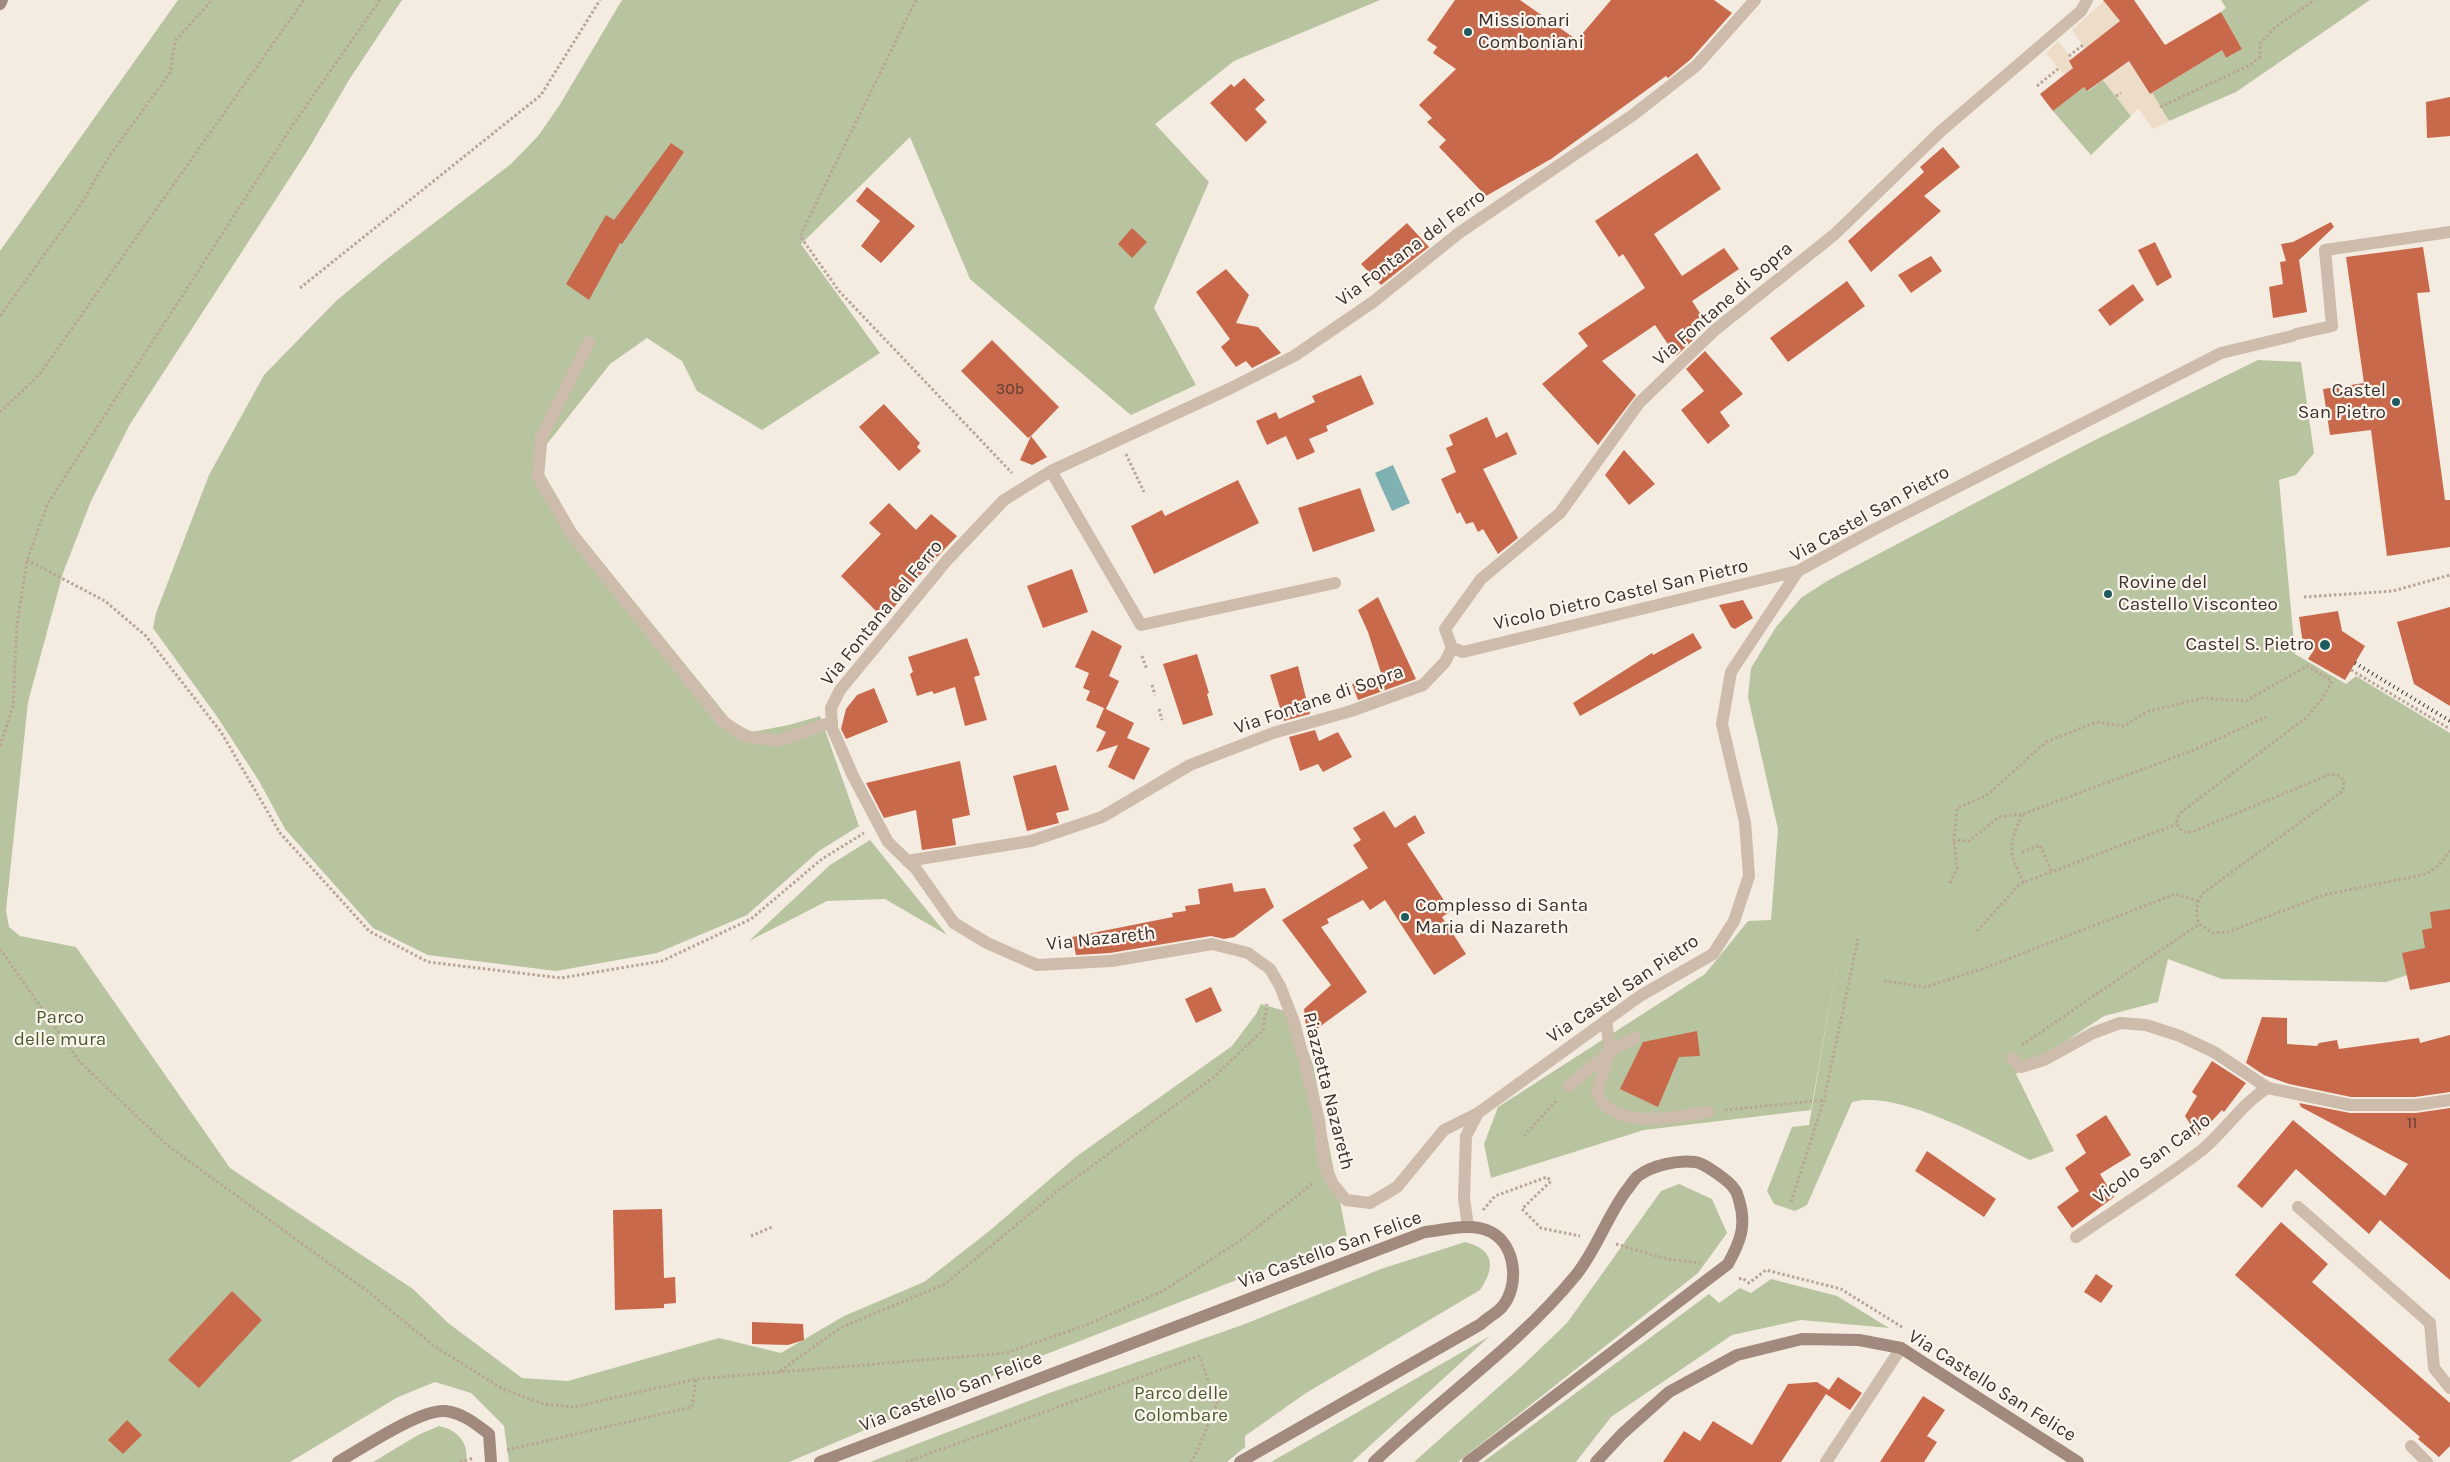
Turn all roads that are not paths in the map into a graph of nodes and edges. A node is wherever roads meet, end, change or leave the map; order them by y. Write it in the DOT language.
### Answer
graph roads {
  1 [pos="2,0"];
  2 [pos="1755,0"];
  3 [pos="2087,0"];
  4 [pos="0,4"];
  5 [pos="2450,232"];
  6 [pos="589,342"];
  7 [pos="1051,471"];
  8 [pos="1798,571"];
  9 [pos="1335,582"];
  10 [pos="1452,648"];
  11 [pos="832,722"];
  12 [pos="907,861"];
  13 [pos="1248,953"];
  14 [pos="1606,1020"];
  15 [pos="1635,1038"];
  16 [pos="1610,1051"];
  17 [pos="2012,1058"];
  18 [pos="1570,1086"];
  19 [pos="2268,1088"];
  20 [pos="2450,1100"];
  21 [pos="1478,1112"];
  22 [pos="1708,1112"];
  23 [pos="2298,1207"];
  24 [pos="1468,1227"];
  25 [pos="2076,1237"];
  26 [pos="1901,1348"];
  27 [pos="2450,1388"];
  28 [pos="2410,1446"];
  29 [pos="491,1458"];
  30 [pos="338,1462"];
  31 [pos="820,1462"];
  32 [pos="1240,1462"];
  33 [pos="1374,1462"];
  34 [pos="1468,1462"];
  35 [pos="1596,1462"];
  36 [pos="1826,1462"];
  37 [pos="2078,1462"];
  38 [pos="2427,1462"];
  1 -- 4 [label="street"];
  2 -- 7 [label="street, Via Fontana del Ferro"];
  3 -- 10 [label="street, Via Fontane di Sopra"];
  5 -- 8 [label="street, Via Castel San Pietro"];
  6 -- 11 [label="street"];
  7 -- 9 [label="street"];
  7 -- 11 [label="street, Via Fontana del Ferro"];
  8 -- 10 [label="street, Vicolo Dietro Castel San Pietro"];
  8 -- 14 [label="street, Via Castel San Pietro"];
  10 -- 12 [label="street, Via Fontane di Sopra"];
  11 -- 12 [label="street, Via Fontana del Ferro"];
  12 -- 13 [label="street, Via Nazareth"];
  13 -- 21 [label="street, Piazzetta Nazareth"];
  14 -- 16 [label="street"];
  14 -- 21 [label="street, Via Castel San Pietro"];
  15 -- 16 [label="street"];
  16 -- 18 [label="street"];
  16 -- 22 [label="street"];
  17 -- 19 [label="street"];
  19 -- 20 [label="street"];
  19 -- 25 [label="street, Vicolo San Carlo"];
  21 -- 24 [label="street, Via Castel San Pietro"];
  23 -- 27 [label="street"];
  24 -- 31 [label="street, Via Castello San Felice"];
  24 -- 32 [label="street, Via Castello San Felice"];
  26 -- 35 [label="street, Via Castello San Felice"];
  26 -- 36 [label="street"];
  26 -- 37 [label="street, Via Castello San Felice"];
  28 -- 38 [label="street"];
  29 -- 30 [label="street"];
  33 -- 34 [label="street"];
}
